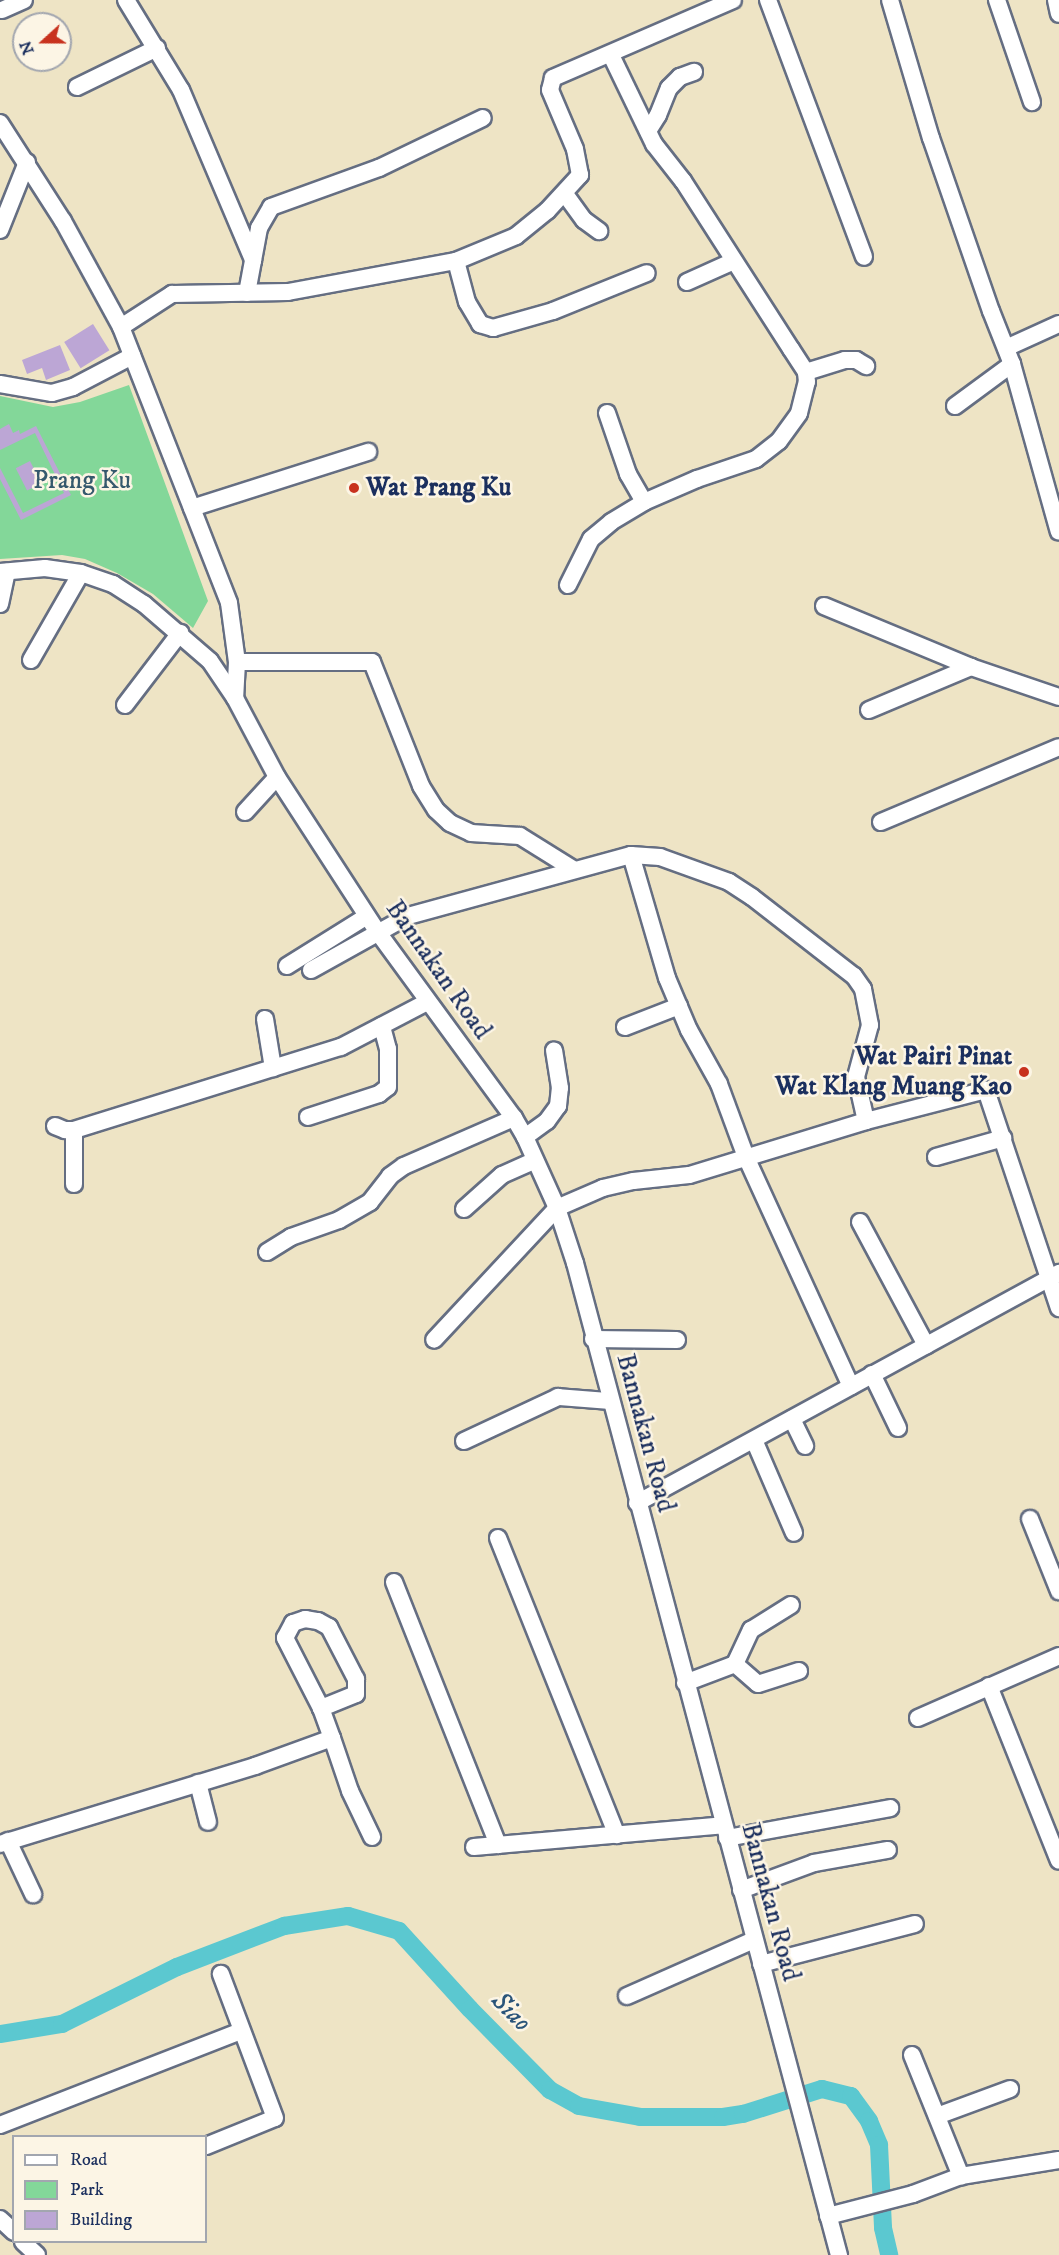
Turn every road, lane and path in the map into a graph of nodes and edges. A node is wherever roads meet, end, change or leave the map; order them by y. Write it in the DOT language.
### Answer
graph roads {
  1 [pos="126,0"];
  2 [pos="733,0"];
  3 [pos="768,0"];
  4 [pos="890,0"];
  5 [pos="997,0"];
  6 [pos="1056,0"];
  7 [pos="1059,14"];
  8 [pos="157,48"];
  9 [pos="611,55"];
  10 [pos="694,72"];
  11 [pos="77,87"];
  12 [pos="1032,102"];
  13 [pos="483,118"];
  14 [pos="0,123"];
  15 [pos="648,131"];
  16 [pos="27,162"];
  17 [pos="565,194"];
  18 [pos="0,230"];
  19 [pos="599,231"];
  20 [pos="864,257"];
  21 [pos="253,261"];
  22 [pos="456,261"];
  23 [pos="734,261"];
  24 [pos="647,273"];
  25 [pos="687,282"];
  26 [pos="247,293"];
  27 [pos="1059,324"];
  28 [pos="121,327"];
  29 [pos="1006,348"];
  30 [pos="132,356"];
  31 [pos="1012,364"];
  32 [pos="866,366"];
  33 [pos="806,372"];
  34 [pos="0,384"];
  35 [pos="955,406"];
  36 [pos="607,413"];
  37 [pos="368,452"];
  38 [pos="644,502"];
  39 [pos="192,508"];
  40 [pos="1059,526"];
  41 [pos="1059,531"];
  42 [pos="3,572"];
  43 [pos="81,573"];
  44 [pos="568,585"];
  45 [pos="0,604"];
  46 [pos="824,606"];
  47 [pos="180,633"];
  48 [pos="31,660"];
  49 [pos="237,662"];
  50 [pos="971,667"];
  51 [pos="1059,697"];
  52 [pos="235,698"];
  53 [pos="125,705"];
  54 [pos="869,710"];
  55 [pos="1059,747"];
  56 [pos="277,777"];
  57 [pos="245,812"];
  58 [pos="881,822"];
  59 [pos="631,855"];
  60 [pos="573,869"];
  61 [pos="367,915"];
  62 [pos="377,931"];
  63 [pos="286,966"];
  64 [pos="311,970"];
  65 [pos="427,1002"];
  66 [pos="679,1006"];
  67 [pos="265,1019"];
  68 [pos="382,1026"];
  69 [pos="625,1027"];
  70 [pos="554,1050"];
  71 [pos="273,1068"];
  72 [pos="308,1117"];
  73 [pos="514,1118"];
  74 [pos="866,1121"];
  75 [pos="55,1126"];
  76 [pos="74,1130"];
  77 [pos="525,1137"];
  78 [pos="1003,1138"];
  79 [pos="746,1157"];
  80 [pos="936,1157"];
  81 [pos="535,1160"];
  82 [pos="74,1184"];
  83 [pos="557,1208"];
  84 [pos="464,1209"];
  85 [pos="860,1222"];
  86 [pos="267,1252"];
  87 [pos="1054,1275"];
  88 [pos="1059,1308"];
  89 [pos="593,1338"];
  90 [pos="434,1340"];
  91 [pos="677,1340"];
  92 [pos="926,1345"];
  93 [pos="872,1374"];
  94 [pos="851,1386"];
  95 [pos="609,1401"];
  96 [pos="792,1419"];
  97 [pos="898,1428"];
  98 [pos="754,1440"];
  99 [pos="464,1441"];
  100 [pos="805,1446"];
  101 [pos="637,1503"];
  102 [pos="1030,1519"];
  103 [pos="794,1533"];
  104 [pos="498,1538"];
  105 [pos="394,1582"];
  106 [pos="1059,1591"];
  107 [pos="791,1605"];
  108 [pos="1059,1656"];
  109 [pos="735,1664"];
  110 [pos="799,1671"];
  111 [pos="685,1683"];
  112 [pos="989,1686"];
  113 [pos="321,1707"];
  114 [pos="918,1718"];
  115 [pos="332,1738"];
  116 [pos="198,1783"];
  117 [pos="890,1808"];
  118 [pos="208,1822"];
  119 [pos="725,1832"];
  120 [pos="617,1835"];
  121 [pos="372,1837"];
  122 [pos="4,1842"];
  123 [pos="498,1845"];
  124 [pos="474,1847"];
  125 [pos="888,1850"];
  126 [pos="1059,1860"];
  127 [pos="741,1890"];
  128 [pos="33,1894"];
  129 [pos="915,1924"];
  130 [pos="754,1940"];
  131 [pos="761,1964"];
  132 [pos="221,1974"];
  133 [pos="627,1996"];
  134 [pos="241,2031"];
  135 [pos="912,2055"];
  136 [pos="1010,2089"];
  137 [pos="937,2116"];
  138 [pos="0,2125"];
  139 [pos="207,2146"];
  140 [pos="1059,2160"];
  141 [pos="961,2176"];
  142 [pos="828,2216"];
  143 [pos="0,2219"];
  144 [pos="12,2230"];
  145 [pos="25,2243"];
  146 [pos="37,2255"];
  147 [pos="839,2255"];
  1 -- 8 [label="street"];
  2 -- 9 [label="street"];
  3 -- 20 [label="street"];
  4 -- 29 [label="street"];
  5 -- 12 [label="street"];
  6 -- 7 [label="street"];
  8 -- 11 [label="street"];
  8 -- 21 [label="street"];
  9 -- 15 [label="street"];
  9 -- 17 [label="street"];
  10 -- 15 [label="street"];
  13 -- 21 [label="street"];
  14 -- 16 [label="street"];
  15 -- 23 [label="street"];
  16 -- 18 [label="street"];
  16 -- 28 [label="street"];
  17 -- 19 [label="street"];
  17 -- 22 [label="street"];
  21 -- 26 [label="street"];
  22 -- 24 [label="street"];
  22 -- 26 [label="street"];
  23 -- 25 [label="street"];
  23 -- 33 [label="street"];
  26 -- 28 [label="street"];
  27 -- 29 [label="street"];
  28 -- 30 [label="street"];
  29 -- 31 [label="street"];
  30 -- 34 [label="street"];
  30 -- 39 [label="street"];
  31 -- 35 [label="street"];
  31 -- 40 [label="street"];
  32 -- 33 [label="street"];
  33 -- 38 [label="street"];
  36 -- 38 [label="street"];
  37 -- 39 [label="street"];
  38 -- 44 [label="street"];
  39 -- 49 [label="street"];
  40 -- 41 [label="street"];
  42 -- 43 [label="street, Bannakan Road"];
  42 -- 45 [label="street"];
  43 -- 47 [label="street, Bannakan Road"];
  43 -- 48 [label="street"];
  46 -- 50 [label="street"];
  47 -- 52 [label="street, Bannakan Road"];
  47 -- 53 [label="street"];
  49 -- 52 [label="street"];
  49 -- 60 [label="street"];
  50 -- 51 [label="street"];
  50 -- 54 [label="street"];
  52 -- 56 [label="street, Bannakan Road"];
  55 -- 58 [label="street"];
  56 -- 57 [label="street"];
  56 -- 61 [label="street, Bannakan Road"];
  59 -- 60 [label="street"];
  59 -- 66 [label="street"];
  59 -- 74 [label="street"];
  60 -- 62 [label="street"];
  61 -- 62 [label="street, Bannakan Road"];
  61 -- 63 [label="street"];
  62 -- 64 [label="street"];
  62 -- 65 [label="street, Bannakan Road"];
  65 -- 68 [label="street"];
  65 -- 73 [label="street, Bannakan Road"];
  66 -- 69 [label="street"];
  66 -- 79 [label="street"];
  67 -- 71 [label="street"];
  68 -- 71 [label="street"];
  68 -- 72 [label="street"];
  70 -- 77 [label="street"];
  71 -- 76 [label="street"];
  73 -- 77 [label="street, Bannakan Road"];
  73 -- 86 [label="street"];
  74 -- 78 [label="street"];
  74 -- 79 [label="street"];
  75 -- 76 [label="street"];
  76 -- 82 [label="street"];
  77 -- 81 [label="street, Bannakan Road"];
  78 -- 80 [label="street"];
  78 -- 87 [label="street"];
  79 -- 83 [label="street"];
  79 -- 94 [label="street"];
  81 -- 83 [label="street, Bannakan Road"];
  81 -- 84 [label="street"];
  83 -- 89 [label="street, Bannakan Road"];
  83 -- 90 [label="street"];
  85 -- 92 [label="street"];
  87 -- 88 [label="street"];
  87 -- 92 [label="street"];
  89 -- 91 [label="street"];
  89 -- 95 [label="street, Bannakan Road"];
  92 -- 93 [label="street"];
  93 -- 94 [label="street"];
  93 -- 97 [label="street"];
  94 -- 96 [label="street"];
  95 -- 99 [label="street"];
  95 -- 101 [label="street, Bannakan Road"];
  96 -- 98 [label="street"];
  96 -- 100 [label="street"];
  98 -- 101 [label="street"];
  98 -- 103 [label="street"];
  101 -- 111 [label="street, Bannakan Road"];
  102 -- 106 [label="street"];
  104 -- 120 [label="street"];
  105 -- 123 [label="street"];
  107 -- 109 [label="street"];
  108 -- 112 [label="street"];
  109 -- 110 [label="street"];
  109 -- 111 [label="street"];
  111 -- 119 [label="street, Bannakan Road"];
  112 -- 114 [label="street"];
  112 -- 126 [label="street"];
  113 -- 113 [label="street"];
  113 -- 115 [label="street"];
  115 -- 116 [label="street"];
  115 -- 121 [label="street"];
  116 -- 118 [label="street"];
  116 -- 122 [label="street"];
  117 -- 119 [label="street"];
  119 -- 120 [label="street"];
  119 -- 127 [label="street, Bannakan Road"];
  120 -- 123 [label="street"];
  122 -- 128 [label="street"];
  123 -- 124 [label="street"];
  125 -- 127 [label="street"];
  127 -- 130 [label="street, Bannakan Road"];
  129 -- 131 [label="street"];
  130 -- 131 [label="street, Bannakan Road"];
  130 -- 133 [label="street"];
  131 -- 142 [label="street, Bannakan Road"];
  132 -- 134 [label="street"];
  134 -- 138 [label="street"];
  134 -- 139 [label="street"];
  135 -- 137 [label="street"];
  136 -- 137 [label="street"];
  137 -- 141 [label="street"];
  140 -- 141 [label="street"];
  141 -- 142 [label="street"];
  142 -- 147 [label="street, Bannakan Road"];
  143 -- 144 [label="street"];
  145 -- 146 [label="street"];
}
